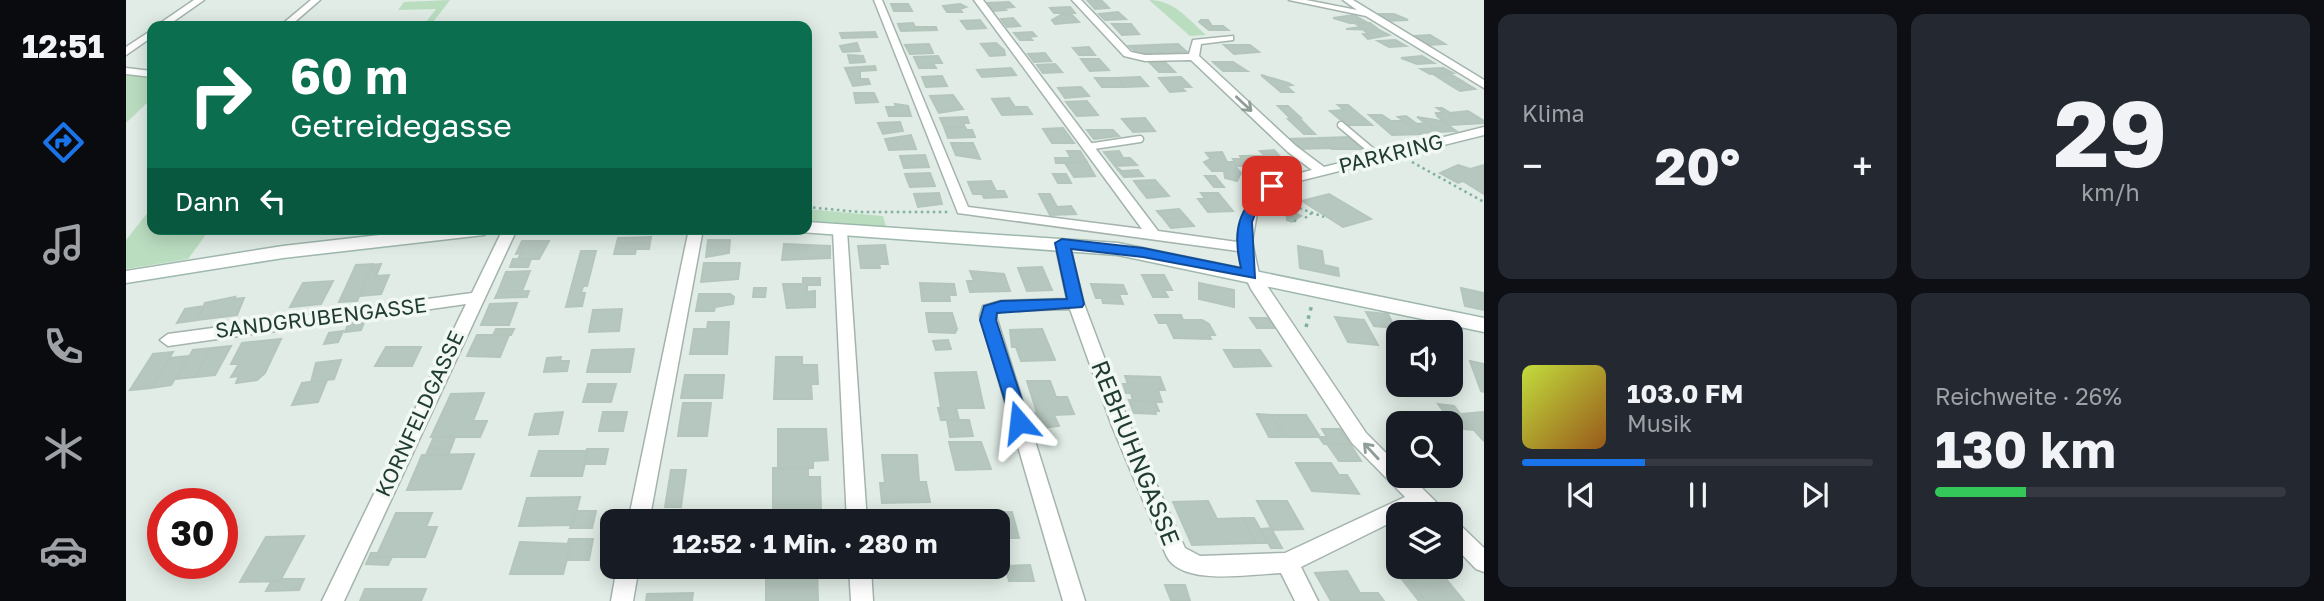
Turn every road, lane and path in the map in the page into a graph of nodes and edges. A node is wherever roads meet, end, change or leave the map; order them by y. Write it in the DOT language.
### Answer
graph roads {
  1 [pos="200,0"];
  2 [pos="316,0"];
  3 [pos="878,0"];
  4 [pos="978,0"];
  5 [pos="1076,0"];
  6 [pos="1293,0"];
  7 [pos="1347,0"];
  8 [pos="1365,15"];
  9 [pos="168,21"];
  10 [pos="291,21"];
  11 [pos="147,37"];
  12 [pos="1230,38"];
  13 [pos="126,52"];
  14 [pos="1194,57"];
  15 [pos="126,71"];
  16 [pos="147,73"];
  17 [pos="1484,85"];
  18 [pos="1341,125"];
  19 [pos="1484,131"];
  20 [pos="1140,139"];
  21 [pos="1087,147"];
  22 [pos="1379,157"];
  23 [pos="1412,162"];
  24 [pos="1322,171"];
  25 [pos="1275,199"];
  26 [pos="1484,202"];
  27 [pos="812,207"];
  28 [pos="962,210"];
  29 [pos="1313,212"];
  30 [pos="1324,217"];
  31 [pos="1305,218"];
  32 [pos="812,228"];
  33 [pos="840,231"];
  34 [pos="1153,234"];
  35 [pos="432,235"];
  36 [pos="507,235"];
  37 [pos="695,235"];
  38 [pos="1062,243"];
  39 [pos="1244,247"];
  40 [pos="1250,274"];
  41 [pos="126,277"];
  42 [pos="1314,288"];
  43 [pos="474,298"];
  44 [pos="1076,304"];
  45 [pos="1484,325"];
  46 [pos="1306,329"];
  47 [pos="168,340"];
  48 [pos="1419,499"];
  49 [pos="1422,502"];
  50 [pos="641,509"];
  51 [pos="856,509"];
  52 [pos="1463,542"];
  53 [pos="1484,562"];
  54 [pos="1287,563"];
  55 [pos="626,579"];
  56 [pos="861,579"];
  57 [pos="333,601"];
  58 [pos="622,601"];
  59 [pos="862,601"];
  60 [pos="1074,601"];
  61 [pos="1307,601"];
  1 -- 9 [label="street"];
  2 -- 10 [label="street"];
  3 -- 28 [label="street"];
  4 -- 21 [label="street"];
  5 -- 14 [label="street"];
  6 -- 8 [label="street"];
  7 -- 8 [label="street"];
  8 -- 17 [label="street"];
  11 -- 13 [label="street"];
  12 -- 14 [label="street"];
  14 -- 24 [label="street, one-way"];
  15 -- 16 [label="street"];
  18 -- 22 [label="lane"];
  19 -- 22 [label="street, PARKRING"];
  20 -- 21 [label="lane"];
  21 -- 34 [label="street"];
  22 -- 24 [label="street, PARKRING"];
  23 -- 26 [label="path"];
  24 -- 39 [label="street, PARKRING"];
  25 -- 29 [label="path"];
  27 -- 28 [label="path"];
  28 -- 34 [label="street"];
  29 -- 30 [label="path"];
  29 -- 31 [label="path"];
  32 -- 33 [label="main road"];
  33 -- 38 [label="main road"];
  33 -- 51 [label="street"];
  34 -- 39 [label="street"];
  35 -- 41 [label="main road"];
  36 -- 43 [label="street, KORNFELDGASSE"];
  37 -- 50 [label="street"];
  38 -- 40 [label="main road"];
  38 -- 44 [label="street, REBHUHNGASSE"];
  39 -- 40 [label="street, PARKRING"];
  40 -- 42 [label="main road"];
  48 -- 40 [label="street, one-way"];
  42 -- 45 [label="main road"];
  42 -- 46 [label="path"];
  43 -- 47 [label="street, SANDGRUBENGASSE"];
  43 -- 57 [label="street, KORNFELDGASSE"];
  44 -- 54 [label="street, REBHUHNGASSE"];
  44 -- 60 [label="street"];
  48 -- 49 [label="street"];
  48 -- 54 [label="street"];
  52 -- 53 [label="street"];
  54 -- 61 [label="street"];
  55 -- 58 [label="street"];
  56 -- 59 [label="street"];
}
